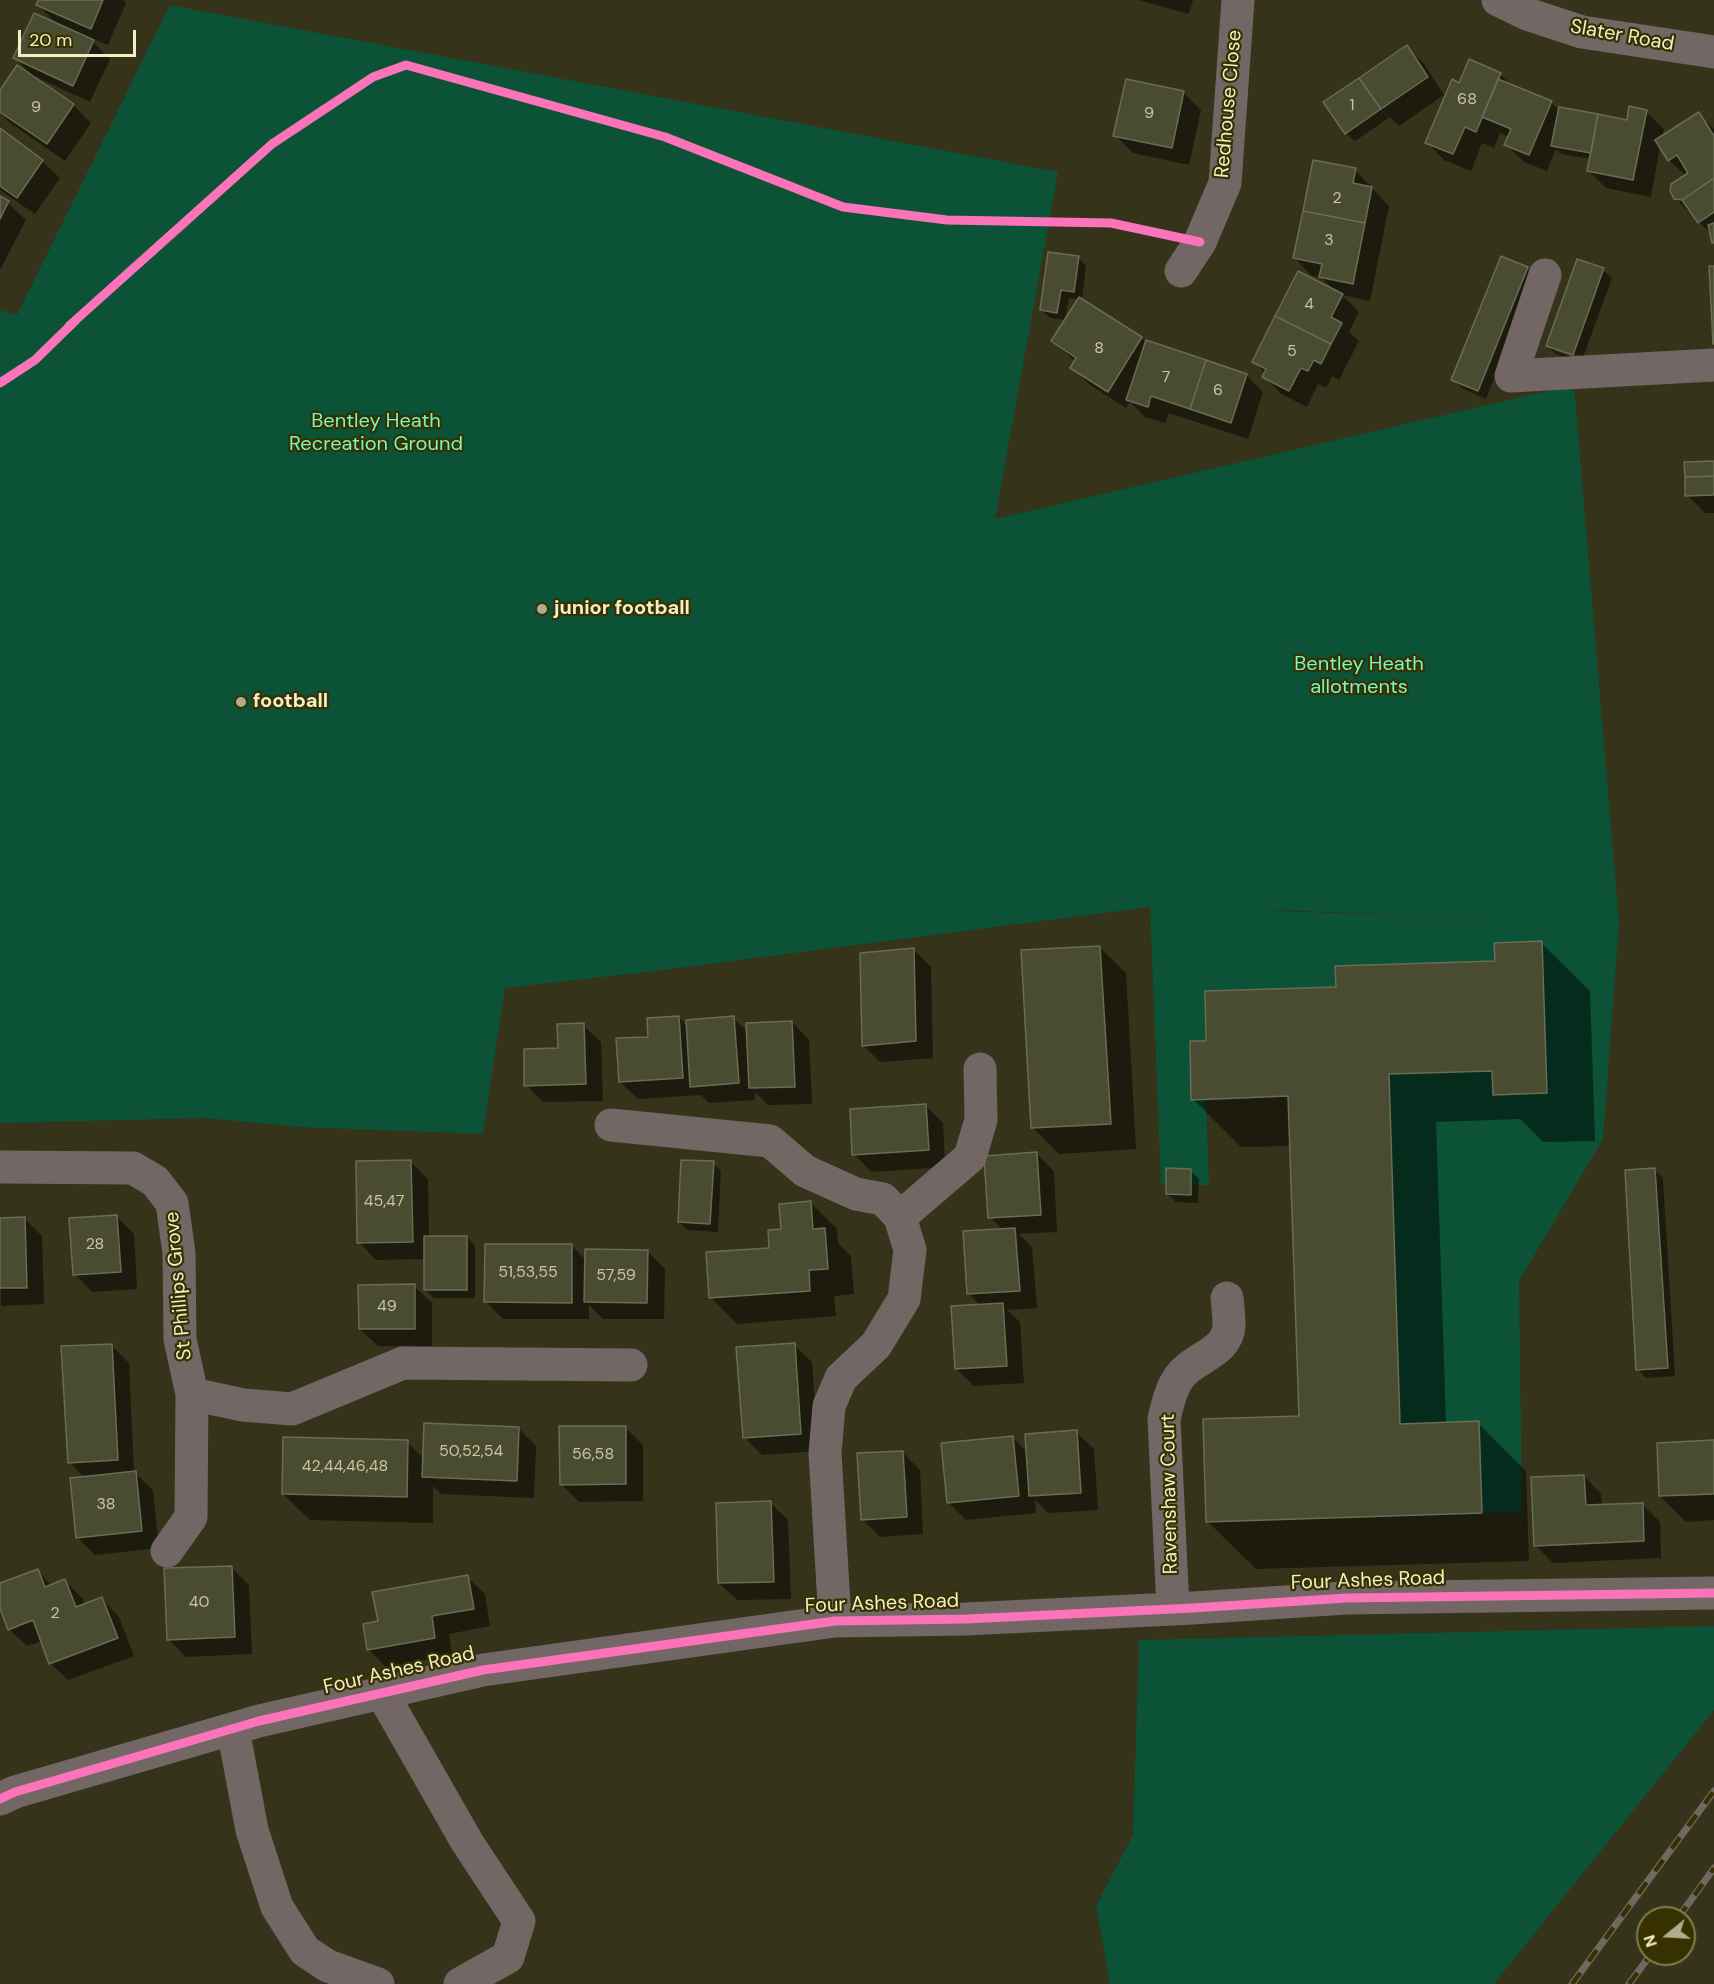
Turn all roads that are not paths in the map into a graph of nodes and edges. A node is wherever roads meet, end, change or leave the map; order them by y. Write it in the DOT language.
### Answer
graph roads {
  1 [pos="1238,0"];
  2 [pos="1498,0"];
  3 [pos="1714,52"];
  4 [pos="1181,271"];
  5 [pos="1545,275"];
  6 [pos="1714,365"];
  7 [pos="980,1069"];
  8 [pos="611,1125"];
  9 [pos="0,1167"];
  10 [pos="900,1217"];
  11 [pos="1227,1298"];
  12 [pos="631,1365"];
  13 [pos="192,1394"];
  14 [pos="167,1551"];
  15 [pos="1714,1593"];
  16 [pos="1173,1609"];
  17 [pos="835,1621"];
  18 [pos="382,1693"];
  19 [pos="233,1729"];
  20 [pos="0,1799"];
  21 [pos="378,1984"];
  22 [pos="460,1984"];
  1 -- 4 [label="street, Redhouse Close"];
  2 -- 3 [label="street, Slater Road"];
  5 -- 6 [label="street"];
  7 -- 10 [label="street"];
  8 -- 10 [label="street"];
  9 -- 13 [label="street, St Phillips Grove"];
  10 -- 17 [label="street, Four Ashes Road"];
  11 -- 16 [label="street, Ravenshaw Court"];
  12 -- 13 [label="street"];
  13 -- 14 [label="street, St Phillips Grove"];
  15 -- 16 [label="street, Four Ashes Road"];
  16 -- 17 [label="street, Four Ashes Road"];
  17 -- 18 [label="street, Four Ashes Road"];
  18 -- 19 [label="street, Four Ashes Road"];
  18 -- 22 [label="street"];
  19 -- 20 [label="street, Four Ashes Road"];
  19 -- 21 [label="street"];
}
